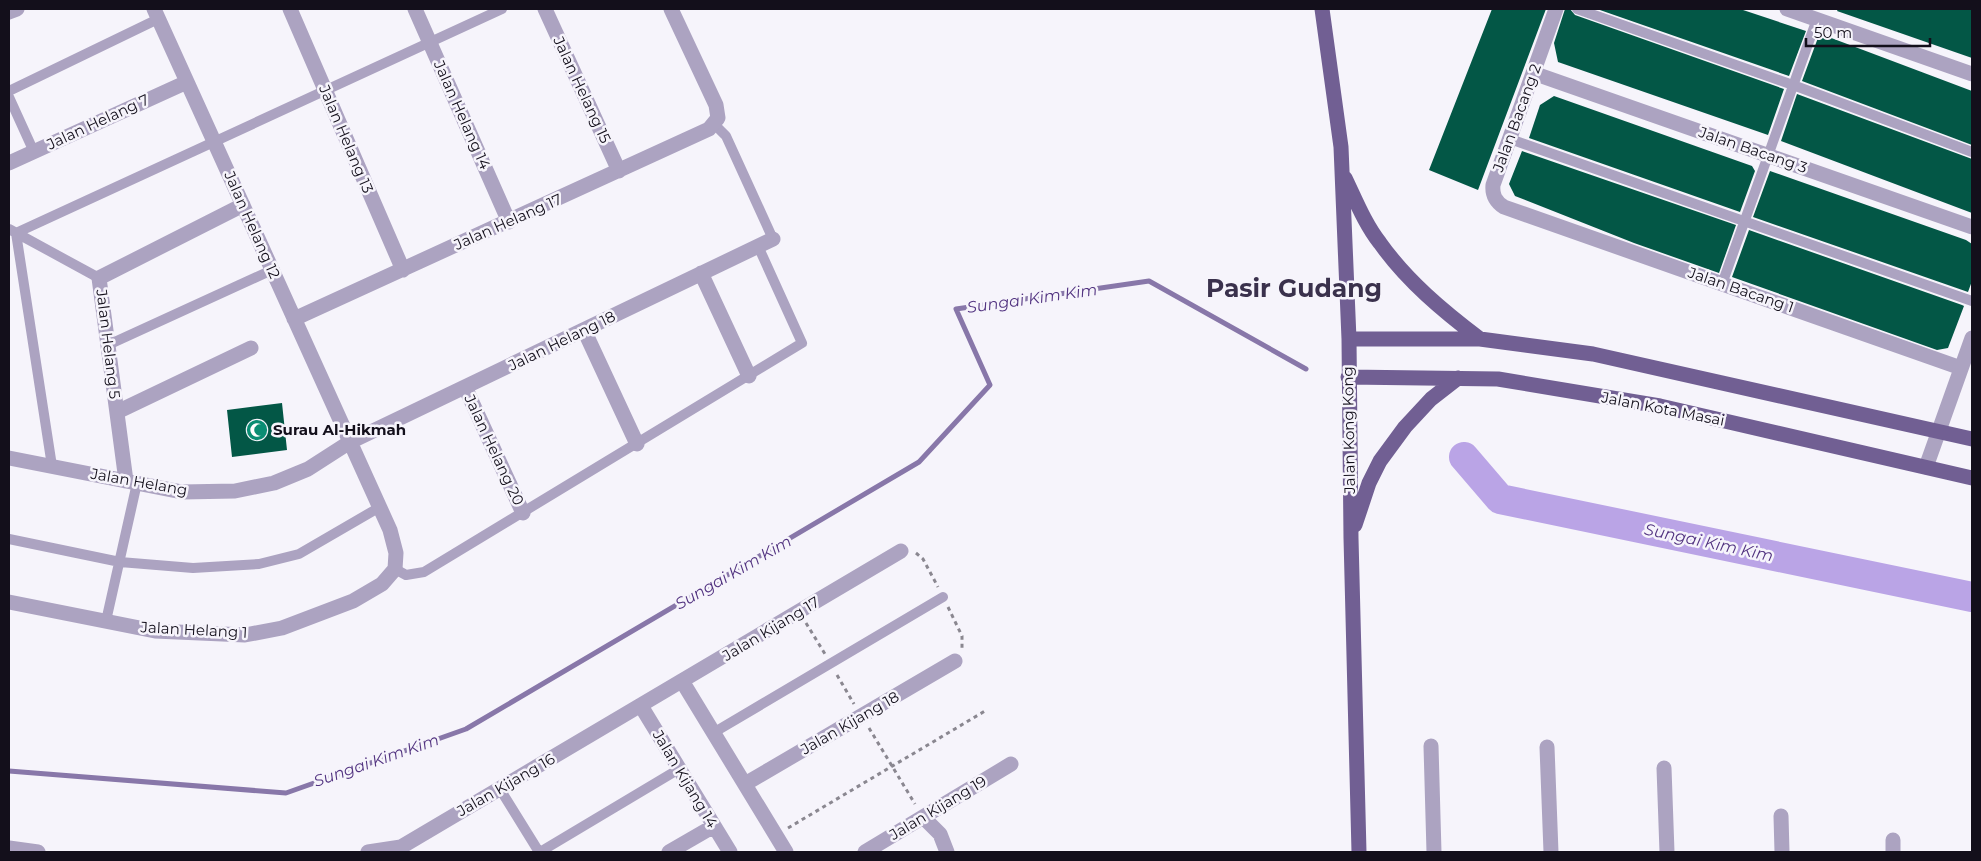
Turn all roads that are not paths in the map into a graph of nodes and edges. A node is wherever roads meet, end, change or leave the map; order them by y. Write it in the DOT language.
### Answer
graph roads {
  1 [pos="16,9"];
  2 [pos="290,9"];
  3 [pos="415,9"];
  4 [pos="502,9"];
  5 [pos="545,9"];
  6 [pos="671,9"];
  7 [pos="1322,9"];
  8 [pos="1556,9"];
  9 [pos="1577,9"];
  10 [pos="1787,9"];
  11 [pos="9,12"];
  12 [pos="156,14"];
  13 [pos="1817,19"];
  14 [pos="430,41"];
  15 [pos="1533,73"];
  16 [pos="1972,74"];
  17 [pos="187,82"];
  18 [pos="1793,85"];
  19 [pos="325,90"];
  20 [pos="9,91"];
  21 [pos="9,96"];
  22 [pos="716,121"];
  23 [pos="1510,139"];
  24 [pos="214,142"];
  25 [pos="34,152"];
  26 [pos="1972,152"];
  27 [pos="1768,155"];
  28 [pos="9,163"];
  29 [pos="1342,170"];
  30 [pos="619,171"];
  31 [pos="243,206"];
  32 [pos="1520,212"];
  33 [pos="1744,221"];
  34 [pos="509,222"];
  35 [pos="1972,227"];
  36 [pos="12,231"];
  37 [pos="773,238"];
  38 [pos="758,246"];
  39 [pos="272,270"];
  40 [pos="402,270"];
  41 [pos="701,273"];
  42 [pos="99,278"];
  43 [pos="1722,284"];
  44 [pos="1972,301"];
  45 [pos="294,319"];
  46 [pos="584,330"];
  47 [pos="1972,338"];
  48 [pos="1349,339"];
  49 [pos="1480,340"];
  50 [pos="108,345"];
  51 [pos="251,348"];
  52 [pos="1962,368"];
  53 [pos="749,376"];
  54 [pos="1348,377"];
  55 [pos="1458,378"];
  56 [pos="465,387"];
  57 [pos="117,412"];
  58 [pos="1939,431"];
  59 [pos="1972,439"];
  60 [pos="350,442"];
  61 [pos="637,444"];
  62 [pos="9,458"];
  63 [pos="52,466"];
  64 [pos="1926,468"];
  65 [pos="1972,478"];
  66 [pos="132,482"];
  67 [pos="380,507"];
  68 [pos="523,512"];
  69 [pos="1351,538"];
  70 [pos="9,539"];
  71 [pos="901,551"];
  72 [pos="120,562"];
  73 [pos="395,569"];
  74 [pos="943,597"];
  75 [pos="9,602"];
  76 [pos="106,621"];
  77 [pos="956,661"];
  78 [pos="682,682"];
  79 [pos="641,706"];
  80 [pos="713,733"];
  81 [pos="1432,746"];
  82 [pos="1547,747"];
  83 [pos="1010,764"];
  84 [pos="1664,768"];
  85 [pos="679,769"];
  86 [pos="745,784"];
  87 [pos="500,789"];
  88 [pos="1781,816"];
  89 [pos="923,817"];
  90 [pos="714,826"];
  91 [pos="9,848"];
  92 [pos="402,850"];
  93 [pos="38,852"];
  94 [pos="368,852"];
  95 [pos="540,852"];
  96 [pos="669,852"];
  97 [pos="730,852"];
  98 [pos="786,852"];
  99 [pos="865,852"];
  100 [pos="947,852"];
  101 [pos="1359,852"];
  102 [pos="1434,852"];
  103 [pos="1550,852"];
  104 [pos="1667,852"];
  105 [pos="1782,852"];
  1 -- 11 [label="street"];
  2 -- 19 [label="street, Jalan Helang 13"];
  3 -- 14 [label="street, Jalan Helang 14"];
  4 -- 14 [label="lane"];
  5 -- 30 [label="street, Jalan Helang 15"];
  6 -- 22 [label="street"];
  7 -- 29 [label="main road, Jalan Kong Kong"];
  8 -- 15 [label="street, Jalan Bacang 2"];
  9 -- 18 [label="lane"];
  10 -- 13 [label="street"];
  12 -- 17 [label="street, Jalan Helang 12"];
  12 -- 20 [label="lane"];
  13 -- 16 [label="street"];
  13 -- 18 [label="lane"];
  14 -- 19 [label="lane"];
  14 -- 34 [label="street, Jalan Helang 14"];
  15 -- 23 [label="street, Jalan Bacang 2"];
  15 -- 27 [label="street, Jalan Bacang 3"];
  17 -- 24 [label="street, Jalan Helang 12"];
  17 -- 25 [label="street, Jalan Helang 7"];
  18 -- 26 [label="lane"];
  18 -- 27 [label="lane"];
  19 -- 24 [label="lane"];
  19 -- 40 [label="street, Jalan Helang 13"];
  21 -- 25 [label="lane"];
  22 -- 30 [label="street, Jalan Helang 17"];
  22 -- 37 [label="lane"];
  23 -- 32 [label="street, Jalan Bacang 2"];
  23 -- 33 [label="lane"];
  24 -- 31 [label="street, Jalan Helang 12"];
  24 -- 36 [label="lane"];
  25 -- 28 [label="street, Jalan Helang 7"];
  27 -- 33 [label="lane"];
  27 -- 35 [label="street, Jalan Bacang 3"];
  29 -- 48 [label="main road, Jalan Kong Kong"];
  29 -- 49 [label="main road"];
  30 -- 34 [label="street, Jalan Helang 17"];
  31 -- 39 [label="street, Jalan Helang 12"];
  31 -- 42 [label="street, Jalan Helang 5"];
  32 -- 43 [label="street, Jalan Bacang 1"];
  33 -- 43 [label="lane"];
  33 -- 44 [label="lane"];
  34 -- 40 [label="street, Jalan Helang 17"];
  36 -- 42 [label="lane"];
  36 -- 63 [label="lane"];
  37 -- 38 [label="street, Jalan Helang 18"];
  38 -- 41 [label="street, Jalan Helang 18"];
  38 -- 53 [label="lane"];
  39 -- 45 [label="street, Jalan Helang 12"];
  39 -- 50 [label="lane"];
  40 -- 45 [label="street, Jalan Helang 17"];
  41 -- 46 [label="street, Jalan Helang 18"];
  41 -- 53 [label="street"];
  42 -- 50 [label="street, Jalan Helang 5"];
  43 -- 52 [label="street, Jalan Bacang 1"];
  45 -- 60 [label="street, Jalan Helang 12"];
  46 -- 56 [label="street, Jalan Helang 18"];
  46 -- 61 [label="street"];
  47 -- 52 [label="street"];
  48 -- 49 [label="main road"];
  48 -- 54 [label="main road, Jalan Kong Kong"];
  49 -- 58 [label="main road"];
  50 -- 57 [label="street, Jalan Helang 5"];
  51 -- 57 [label="street"];
  52 -- 58 [label="street"];
  53 -- 61 [label="lane"];
  54 -- 55 [label="main road, Jalan Kota Masai"];
  54 -- 69 [label="main road, Jalan Kong Kong"];
  55 -- 64 [label="main road, Jalan Kota Masai"];
  55 -- 69 [label="main road"];
  56 -- 60 [label="street, Jalan Helang 18"];
  56 -- 68 [label="street, Jalan Helang 20"];
  57 -- 66 [label="street, Jalan Helang 5"];
  58 -- 59 [label="main road"];
  58 -- 64 [label="street"];
  60 -- 66 [label="street, Jalan Helang"];
  60 -- 67 [label="street, Jalan Helang 12"];
  61 -- 68 [label="lane"];
  62 -- 63 [label="street, Jalan Helang"];
  63 -- 66 [label="street, Jalan Helang"];
  64 -- 65 [label="main road, Jalan Kota Masai"];
  66 -- 72 [label="lane"];
  67 -- 72 [label="lane"];
  67 -- 73 [label="street, Jalan Helang 12"];
  68 -- 73 [label="lane"];
  69 -- 101 [label="main road, Jalan Kong Kong"];
  70 -- 72 [label="lane"];
  71 -- 78 [label="street, Jalan Kijang 17"];
  72 -- 76 [label="lane"];
  73 -- 76 [label="street, Jalan Helang 1"];
  74 -- 80 [label="lane"];
  75 -- 76 [label="street, Jalan Helang 1"];
  77 -- 86 [label="street, Jalan Kijang 18"];
  78 -- 79 [label="street, Jalan Kijang 17"];
  78 -- 80 [label="street"];
  79 -- 85 [label="street, Jalan Kijang 14"];
  79 -- 87 [label="street, Jalan Kijang 16"];
  80 -- 86 [label="street"];
  81 -- 102 [label="street"];
  82 -- 103 [label="street"];
  83 -- 89 [label="street, Jalan Kijang 19"];
  84 -- 104 [label="street"];
  85 -- 90 [label="street, Jalan Kijang 14"];
  85 -- 95 [label="lane"];
  86 -- 98 [label="street"];
  87 -- 92 [label="street, Jalan Kijang 16"];
  87 -- 95 [label="lane"];
  88 -- 105 [label="street"];
  89 -- 99 [label="street, Jalan Kijang 19"];
  89 -- 100 [label="street"];
  90 -- 96 [label="street"];
  90 -- 97 [label="street, Jalan Kijang 14"];
  91 -- 93 [label="street"];
  92 -- 94 [label="street, Jalan Kijang 16"];
}
